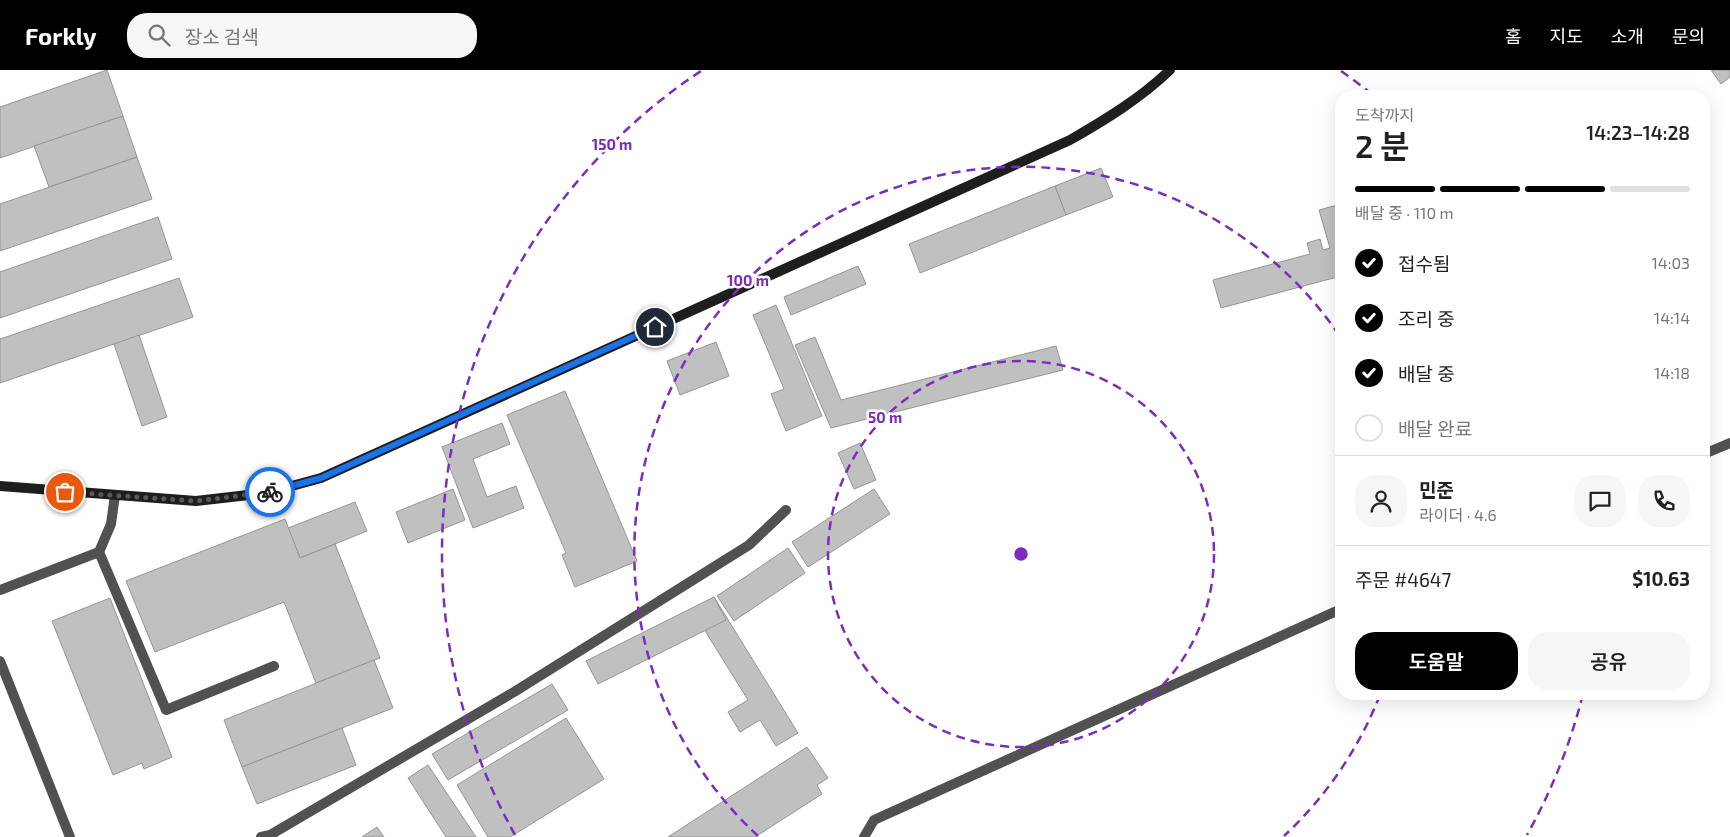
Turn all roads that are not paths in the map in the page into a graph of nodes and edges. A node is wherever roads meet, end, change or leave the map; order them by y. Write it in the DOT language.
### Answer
graph roads {
  1 [pos="1170,70"];
  2 [pos="1730,443"];
  3 [pos="1710,451"];
  4 [pos="0,486"];
  5 [pos="115,495"];
  6 [pos="786,510"];
  7 [pos="99,552"];
  8 [pos="0,590"];
  9 [pos="1335,612"];
  10 [pos="0,661"];
  11 [pos="274,666"];
  12 [pos="70,837"];
  13 [pos="261,837"];
  14 [pos="864,837"];
  1 -- 5 [label="street"];
  2 -- 3 [label="street"];
  4 -- 5 [label="street"];
  5 -- 7 [label="street"];
  6 -- 13 [label="street"];
  7 -- 8 [label="street"];
  7 -- 11 [label="street"];
  9 -- 14 [label="street"];
  10 -- 12 [label="street"];
}
